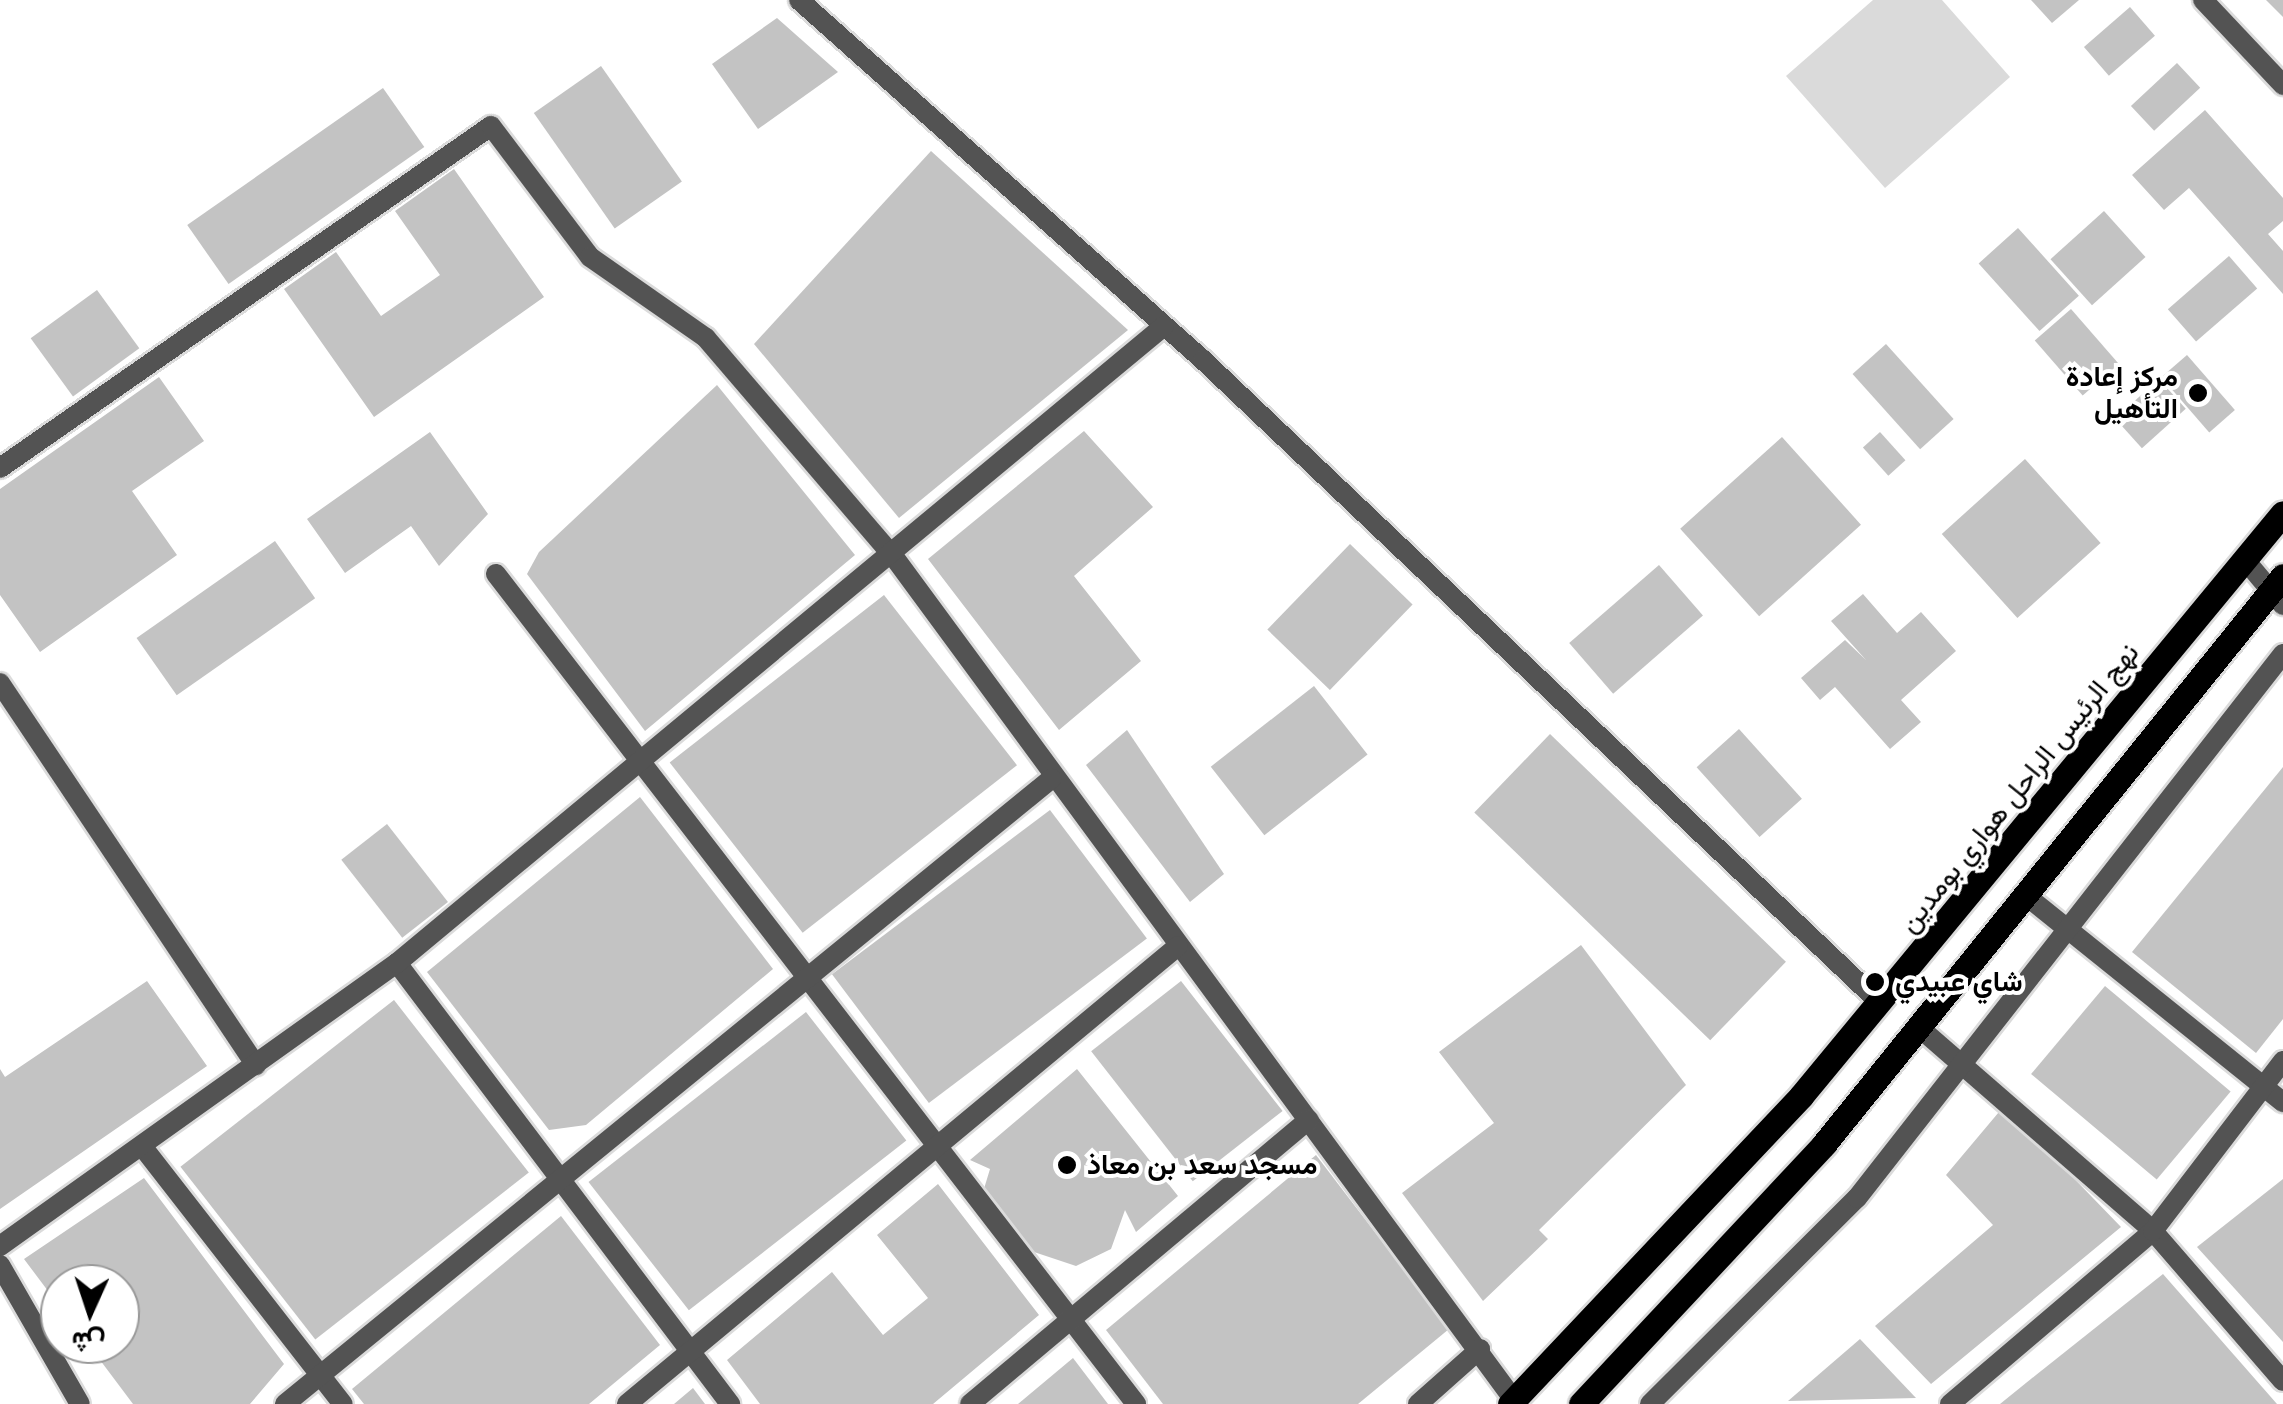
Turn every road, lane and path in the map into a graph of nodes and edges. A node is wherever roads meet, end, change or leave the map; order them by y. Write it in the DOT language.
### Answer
graph roads {
  1 [pos="799,0"];
  2 [pos="2203,0"];
  3 [pos="2283,85"];
  4 [pos="1164,326"];
  5 [pos="0,468"];
  6 [pos="2283,513"];
  7 [pos="894,558"];
  8 [pos="2245,560"];
  9 [pos="496,574"];
  10 [pos="2278,591"];
  11 [pos="2283,654"];
  12 [pos="0,683"];
  13 [pos="640,763"];
  14 [pos="1052,779"];
  15 [pos="2029,898"];
  16 [pos="2070,935"];
  17 [pos="1178,946"];
  18 [pos="397,963"];
  19 [pos="804,978"];
  20 [pos="1880,1003"];
  21 [pos="1921,1028"];
  22 [pos="2283,1060"];
  23 [pos="256,1065"];
  24 [pos="1965,1068"];
  25 [pos="2264,1086"];
  26 [pos="2283,1102"];
  27 [pos="1309,1120"];
  28 [pos="934,1149"];
  29 [pos="145,1150"];
  30 [pos="558,1180"];
  31 [pos="2153,1231"];
  32 [pos="0,1246"];
  33 [pos="0,1266"];
  34 [pos="1070,1319"];
  35 [pos="1480,1349"];
  36 [pos="688,1351"];
  37 [pos="319,1374"];
  38 [pos="2283,1381"];
  39 [pos="1512,1402"];
  40 [pos="80,1404"];
  41 [pos="285,1404"];
  42 [pos="342,1404"];
  43 [pos="626,1404"];
  44 [pos="730,1404"];
  45 [pos="970,1404"];
  46 [pos="1136,1404"];
  47 [pos="1418,1404"];
  48 [pos="1581,1404"];
  49 [pos="1650,1404"];
  50 [pos="1950,1404"];
  1 -- 4 [label="street"];
  2 -- 3 [label="street"];
  4 -- 7 [label="street"];
  4 -- 20 [label="street"];
  5 -- 7 [label="street"];
  6 -- 8 [label="main road, نهج الرئيس الراحل هواري بومدين"];
  7 -- 13 [label="street"];
  7 -- 14 [label="street"];
  8 -- 10 [label="street"];
  8 -- 20 [label="main road, نهج الرئيس الراحل هواري بومدين"];
  9 -- 13 [label="street"];
  10 -- 15 [label="main road"];
  11 -- 16 [label="street"];
  12 -- 23 [label="street"];
  13 -- 18 [label="street"];
  13 -- 19 [label="street"];
  14 -- 17 [label="street"];
  14 -- 19 [label="street"];
  15 -- 16 [label="street"];
  15 -- 21 [label="main road"];
  16 -- 24 [label="street"];
  16 -- 25 [label="street"];
  17 -- 27 [label="street"];
  17 -- 28 [label="street"];
  18 -- 23 [label="street"];
  18 -- 30 [label="street"];
  19 -- 28 [label="street"];
  19 -- 30 [label="street"];
  20 -- 39 [label="main road, نهج الرئيس الراحل هواري بومدين"];
  21 -- 24 [label="street"];
  21 -- 48 [label="main road"];
  22 -- 25 [label="street"];
  23 -- 29 [label="street"];
  24 -- 31 [label="street"];
  24 -- 49 [label="street"];
  25 -- 26 [label="street"];
  25 -- 31 [label="street"];
  27 -- 34 [label="street"];
  27 -- 35 [label="street"];
  28 -- 34 [label="street"];
  28 -- 36 [label="street"];
  29 -- 32 [label="street"];
  29 -- 37 [label="street"];
  30 -- 36 [label="street"];
  30 -- 37 [label="street"];
  31 -- 38 [label="street"];
  31 -- 50 [label="street"];
  33 -- 40 [label="street"];
  34 -- 45 [label="street"];
  34 -- 46 [label="street"];
  35 -- 39 [label="street"];
  35 -- 47 [label="street"];
  36 -- 43 [label="street"];
  36 -- 44 [label="street"];
  37 -- 41 [label="street"];
  37 -- 42 [label="street"];
}
